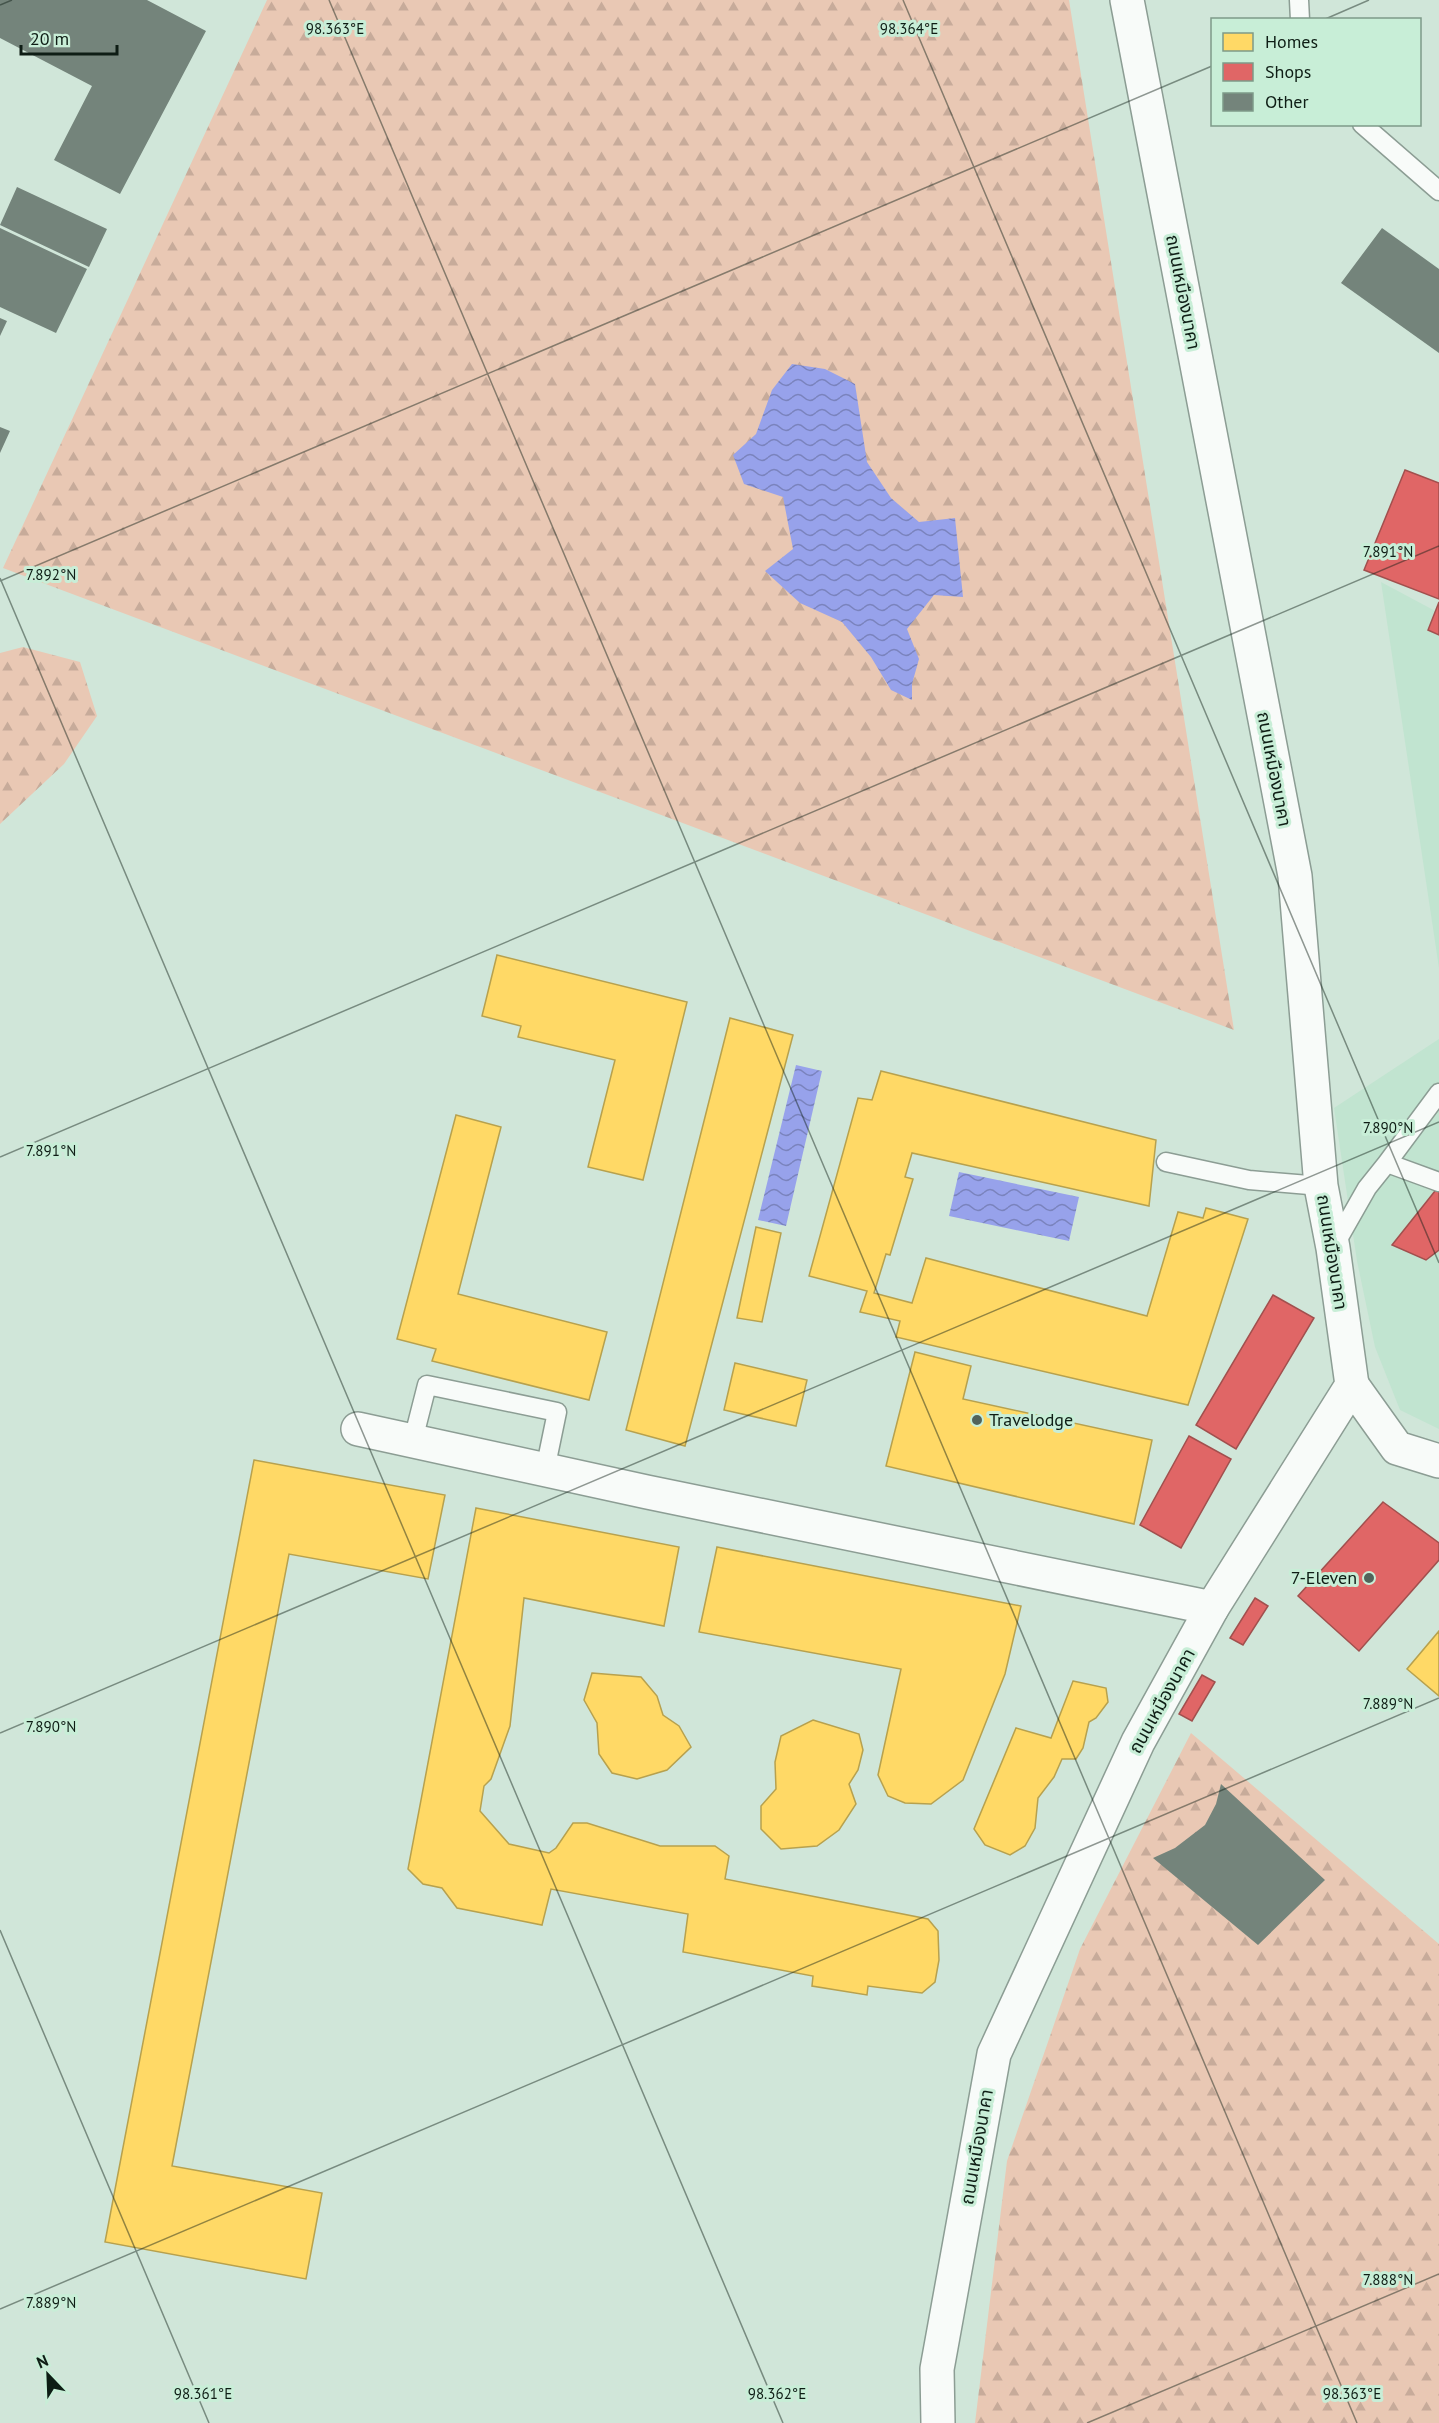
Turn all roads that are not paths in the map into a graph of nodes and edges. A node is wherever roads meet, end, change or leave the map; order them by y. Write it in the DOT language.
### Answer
graph roads {
  1 [pos="1127,0"];
  2 [pos="1299,0"];
  3 [pos="1300,18"];
  4 [pos="1364,126"];
  5 [pos="1439,191"];
  6 [pos="1439,1093"];
  7 [pos="1166,1162"];
  8 [pos="1387,1163"];
  9 [pos="1439,1182"];
  10 [pos="1321,1186"];
  11 [pos="1333,1248"];
  12 [pos="1352,1385"];
  13 [pos="358,1429"];
  14 [pos="413,1440"];
  15 [pos="1439,1461"];
  16 [pos="545,1470"];
  17 [pos="1212,1608"];
  18 [pos="939,2423"];
  1 -- 10 [label="street, ถนนเหมืองนาคา"];
  2 -- 3 [label="lane"];
  4 -- 5 [label="lane"];
  6 -- 8 [label="lane"];
  7 -- 10 [label="lane"];
  8 -- 9 [label="lane"];
  8 -- 11 [label="lane"];
  10 -- 11 [label="street, ถนนเหมืองนาคา"];
  11 -- 12 [label="street, ถนนเหมืองนาคา"];
  12 -- 15 [label="street"];
  12 -- 17 [label="street, ถนนเหมืองนาคา"];
  13 -- 14 [label="street"];
  14 -- 16 [label="street"];
  14 -- 16 [label="lane"];
  16 -- 17 [label="street"];
  17 -- 18 [label="street, ถนนเหมืองนาคา"];
}
